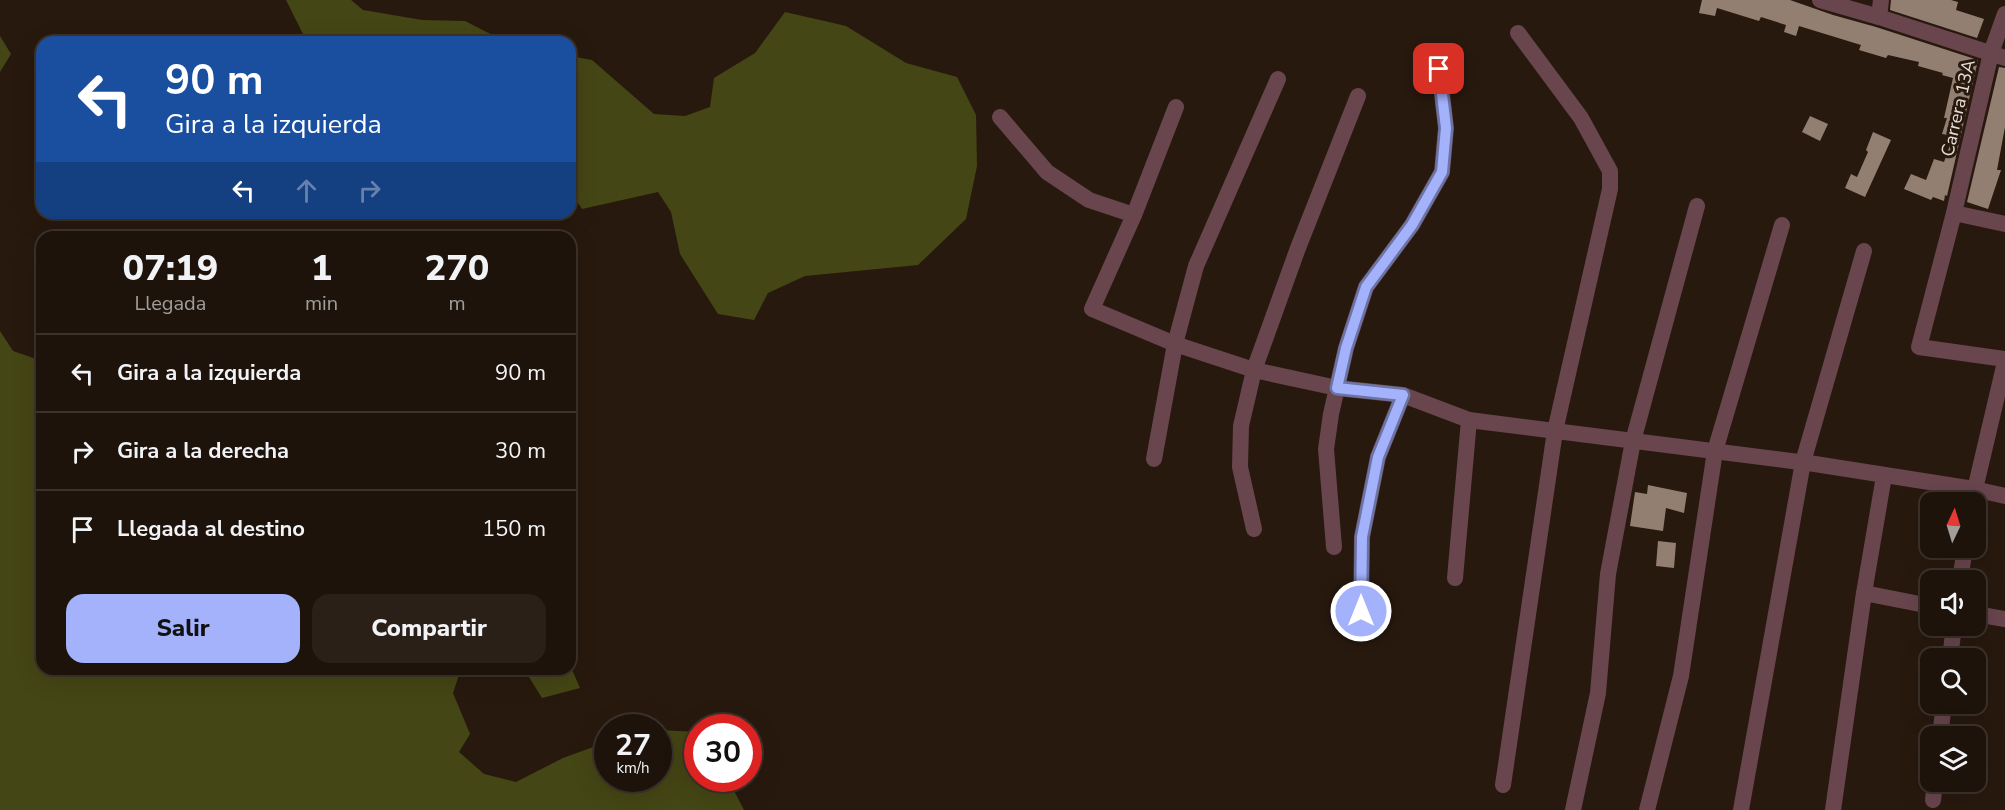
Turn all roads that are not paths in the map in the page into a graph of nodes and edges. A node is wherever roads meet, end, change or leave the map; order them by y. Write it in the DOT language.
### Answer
graph roads {
  1 [pos="1820,0"];
  2 [pos="1880,8"];
  3 [pos="2005,14"];
  4 [pos="1518,33"];
  5 [pos="1998,55"];
  6 [pos="1439,69"];
  7 [pos="1278,79"];
  8 [pos="1358,96"];
  9 [pos="1176,107"];
  10 [pos="1000,117"];
  11 [pos="1697,206"];
  12 [pos="1954,213"];
  13 [pos="1134,215"];
  14 [pos="2005,224"];
  15 [pos="1782,225"];
  16 [pos="1864,252"];
  17 [pos="1175,344"];
  18 [pos="2005,360"];
  19 [pos="1254,370"];
  20 [pos="1337,388"];
  21 [pos="1403,395"];
  22 [pos="1469,420"];
  23 [pos="1555,431"];
  24 [pos="1633,441"];
  25 [pos="1715,451"];
  26 [pos="1154,459"];
  27 [pos="1803,462"];
  28 [pos="1884,476"];
  29 [pos="1955,492"];
  30 [pos="1974,492"];
  31 [pos="1986,496"];
  32 [pos="2005,496"];
  33 [pos="1254,528"];
  34 [pos="1334,547"];
  35 [pos="1455,578"];
  36 [pos="1864,593"];
  37 [pos="1920,604"];
  38 [pos="1361,611"];
  39 [pos="1986,616"];
  40 [pos="2005,619"];
  41 [pos="1503,785"];
  42 [pos="1933,792"];
  43 [pos="1932,801"];
  44 [pos="1573,810"];
  45 [pos="1647,810"];
  46 [pos="1741,810"];
  47 [pos="1833,810"];
  1 -- 2 [label="street"];
  2 -- 5 [label="street"];
  3 -- 5 [label="street, Carrera 13A"];
  4 -- 23 [label="street"];
  5 -- 12 [label="street, Carrera 13A"];
  6 -- 20 [label="street"];
  7 -- 17 [label="street"];
  8 -- 19 [label="street"];
  9 -- 13 [label="street"];
  10 -- 13 [label="street"];
  11 -- 24 [label="street"];
  12 -- 14 [label="street"];
  12 -- 18 [label="street, Carrera 13A"];
  13 -- 17 [label="street"];
  15 -- 25 [label="street"];
  16 -- 27 [label="street"];
  17 -- 19 [label="street"];
  17 -- 26 [label="street"];
  18 -- 30 [label="street"];
  19 -- 20 [label="street"];
  19 -- 33 [label="street"];
  20 -- 21 [label="street"];
  20 -- 34 [label="street"];
  21 -- 22 [label="street"];
  21 -- 38 [label="street"];
  22 -- 23 [label="street"];
  22 -- 35 [label="street"];
  23 -- 24 [label="street"];
  23 -- 41 [label="street"];
  24 -- 25 [label="street"];
  24 -- 44 [label="street"];
  25 -- 27 [label="street"];
  25 -- 45 [label="street"];
  27 -- 28 [label="street"];
  27 -- 46 [label="street"];
  28 -- 29 [label="street"];
  28 -- 36 [label="street"];
  31 -- 32 [label="street"];
  36 -- 37 [label="street"];
  36 -- 47 [label="street"];
  39 -- 40 [label="street"];
  42 -- 43 [label="street"];
}
